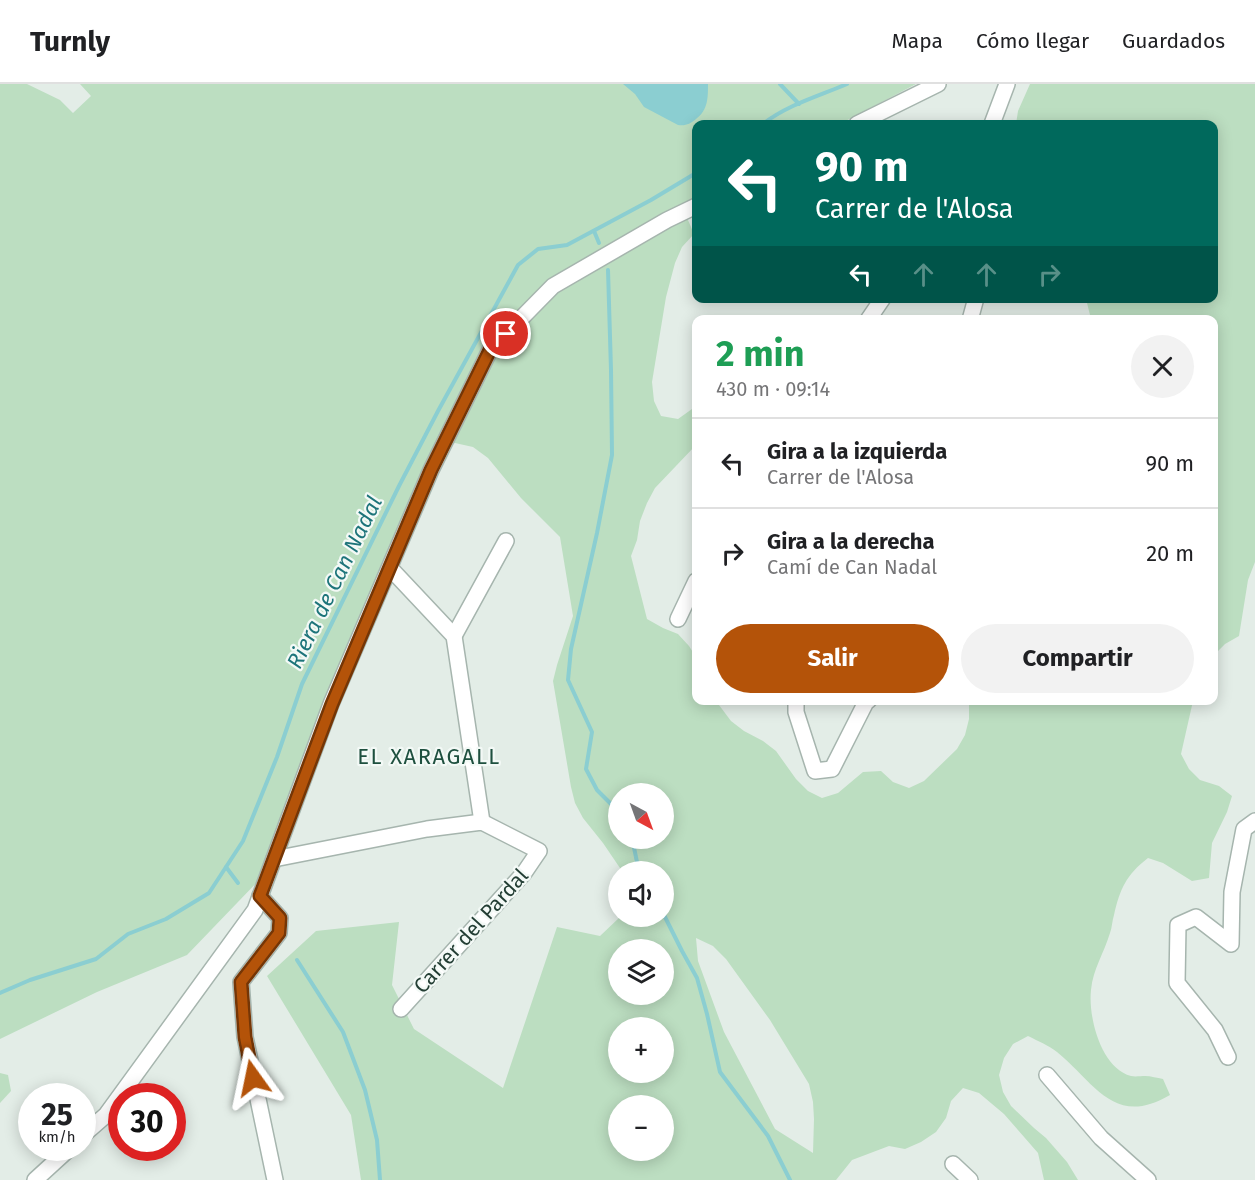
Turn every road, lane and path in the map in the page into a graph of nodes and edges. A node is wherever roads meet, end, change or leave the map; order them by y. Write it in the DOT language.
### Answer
graph roads {
  1 [pos="938,84"];
  2 [pos="1007,84"];
  3 [pos="865,120"];
  4 [pos="994,120"];
  5 [pos="692,208"];
  6 [pos="506,541"];
  7 [pos="390,568"];
  8 [pos="692,589"];
  9 [pos="678,619"];
  10 [pos="454,636"];
  11 [pos="796,705"];
  12 [pos="864,705"];
  13 [pos="1255,821"];
  14 [pos="482,822"];
  15 [pos="274,859"];
  16 [pos="260,896"];
  17 [pos="401,1010"];
  18 [pos="1228,1057"];
  19 [pos="1047,1075"];
  20 [pos="96,1124"];
  21 [pos="56,1161"];
  22 [pos="953,1164"];
  23 [pos="35,1180"];
  24 [pos="274,1180"];
  25 [pos="970,1180"];
  26 [pos="1148,1180"];
  1 -- 3 [label="street"];
  2 -- 4 [label="street"];
  5 -- 7 [label="street"];
  6 -- 10 [label="street"];
  7 -- 10 [label="street"];
  7 -- 15 [label="street"];
  8 -- 9 [label="street"];
  10 -- 14 [label="street"];
  11 -- 12 [label="street"];
  13 -- 18 [label="street"];
  14 -- 15 [label="street"];
  14 -- 17 [label="street, Carrer del Pardal"];
  15 -- 16 [label="street"];
  16 -- 20 [label="street"];
  16 -- 24 [label="street"];
  19 -- 26 [label="street"];
  21 -- 23 [label="street"];
  22 -- 25 [label="street"];
}
